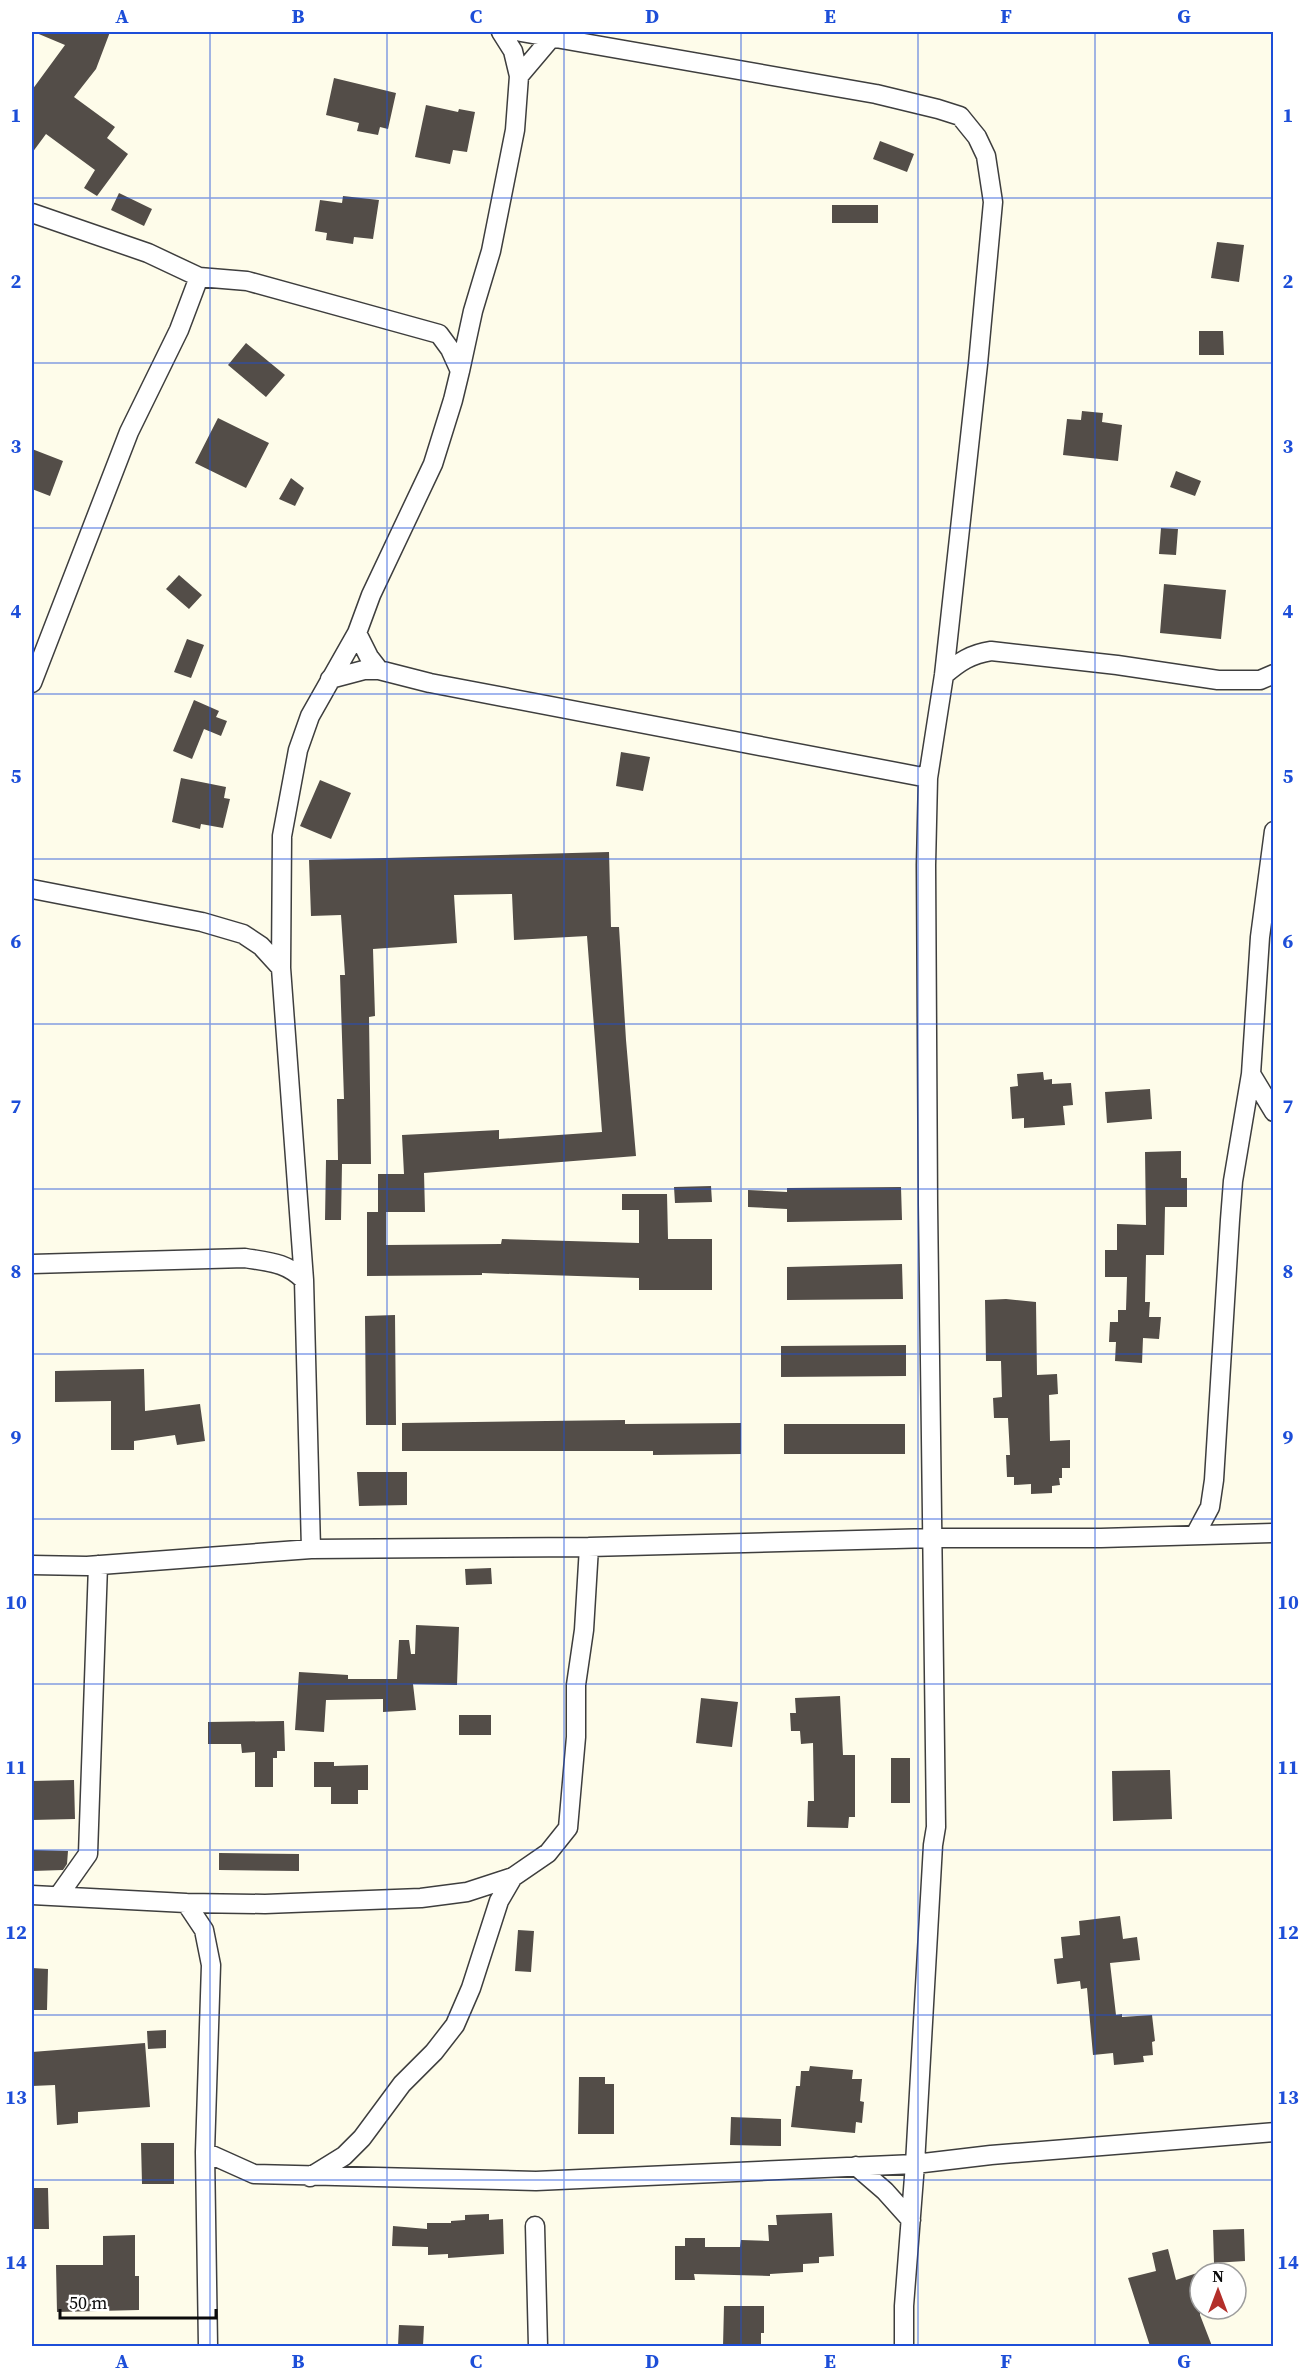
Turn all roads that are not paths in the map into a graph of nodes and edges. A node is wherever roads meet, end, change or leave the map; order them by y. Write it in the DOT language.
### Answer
graph roads {
  1 [pos="501,32"];
  2 [pos="521,32"];
  3 [pos="552,37"];
  4 [pos="519,76"];
  5 [pos="32,213"];
  6 [pos="199,277"];
  7 [pos="471,323"];
  8 [pos="439,334"];
  9 [pos="460,371"];
  10 [pos="357,633"];
  11 [pos="379,670"];
  12 [pos="1274,674"];
  13 [pos="944,675"];
  14 [pos="330,678"];
  15 [pos="32,683"];
  16 [pos="928,778"];
  17 [pos="1274,831"];
  18 [pos="32,889"];
  19 [pos="281,968"];
  20 [pos="1251,1074"];
  21 [pos="1274,1112"];
  22 [pos="32,1264"];
  23 [pos="304,1280"];
  24 [pos="1274,1533"];
  25 [pos="1195,1535"];
  26 [pos="933,1538"];
  27 [pos="589,1547"];
  28 [pos="311,1549"];
  29 [pos="32,1565"];
  30 [pos="98,1565"];
  31 [pos="513,1877"];
  32 [pos="32,1894"];
  33 [pos="58,1895"];
  34 [pos="186,1903"];
  35 [pos="1274,2132"];
  36 [pos="205,2152"];
  37 [pos="915,2164"];
  38 [pos="856,2166"];
  39 [pos="310,2177"];
  40 [pos="911,2220"];
  41 [pos="535,2226"];
  42 [pos="208,2346"];
  43 [pos="538,2346"];
  44 [pos="904,2346"];
  1 -- 4 [label="street"];
  2 -- 3 [label="street"];
  3 -- 4 [label="street"];
  3 -- 13 [label="street"];
  4 -- 7 [label="street"];
  5 -- 6 [label="street"];
  6 -- 8 [label="street"];
  6 -- 15 [label="street"];
  7 -- 8 [label="street"];
  7 -- 9 [label="street"];
  8 -- 9 [label="street"];
  9 -- 10 [label="street"];
  10 -- 11 [label="street"];
  10 -- 14 [label="street"];
  11 -- 14 [label="street"];
  11 -- 16 [label="street"];
  12 -- 13 [label="street"];
  13 -- 16 [label="street"];
  14 -- 19 [label="street"];
  16 -- 26 [label="street"];
  17 -- 20 [label="street"];
  18 -- 19 [label="street"];
  19 -- 23 [label="street"];
  20 -- 21 [label="street"];
  20 -- 25 [label="street"];
  22 -- 23 [label="street"];
  23 -- 28 [label="street"];
  24 -- 25 [label="street"];
  25 -- 26 [label="street"];
  26 -- 27 [label="street"];
  26 -- 37 [label="street"];
  27 -- 28 [label="street"];
  27 -- 31 [label="street"];
  28 -- 30 [label="street"];
  29 -- 30 [label="street"];
  30 -- 33 [label="street"];
  31 -- 34 [label="street"];
  31 -- 39 [label="street"];
  32 -- 33 [label="street"];
  33 -- 34 [label="street"];
  34 -- 36 [label="street"];
  35 -- 37 [label="street"];
  36 -- 39 [label="street"];
  36 -- 42 [label="street"];
  37 -- 38 [label="street"];
  37 -- 40 [label="street"];
  38 -- 39 [label="street"];
  38 -- 40 [label="street"];
  40 -- 44 [label="street"];
  41 -- 43 [label="street"];
}
